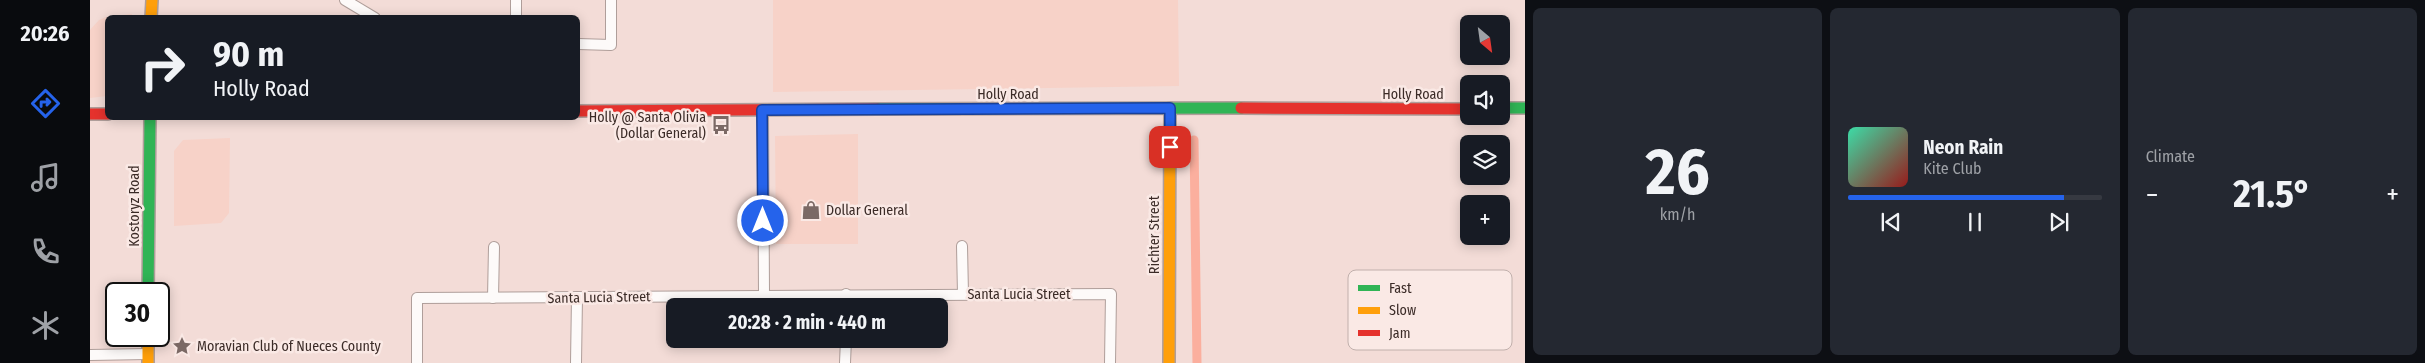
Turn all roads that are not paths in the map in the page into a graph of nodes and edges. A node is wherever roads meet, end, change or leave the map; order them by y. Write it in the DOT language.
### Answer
graph roads {
  1 [pos="152,0"];
  2 [pos="345,0"];
  3 [pos="516,0"];
  4 [pos="611,0"];
  5 [pos="151,15"];
  6 [pos="370,15"];
  7 [pos="516,15"];
  8 [pos="580,44"];
  9 [pos="1170,108"];
  10 [pos="1510,108"];
  11 [pos="1525,108"];
  12 [pos="1460,109"];
  13 [pos="762,110"];
  14 [pos="580,111"];
  15 [pos="150,120"];
  16 [pos="962,246"];
  17 [pos="494,247"];
  18 [pos="148,282"];
  19 [pos="846,294"];
  20 [pos="963,294"];
  21 [pos="764,295"];
  22 [pos="577,297"];
  23 [pos="493,298"];
  24 [pos="846,298"];
  25 [pos="846,348"];
  26 [pos="90,355"];
  27 [pos="148,359"];
  28 [pos="417,363"];
  29 [pos="576,363"];
  30 [pos="845,363"];
  31 [pos="1110,363"];
  32 [pos="1169,363"];
  1 -- 5 [label="main road"];
  2 -- 6 [label="street"];
  3 -- 7 [label="street"];
  4 -- 8 [label="street"];
  9 -- 12 [label="main road, Holly Road"];
  9 -- 13 [label="main road, Holly Road"];
  9 -- 32 [label="main road, Richter Street"];
  10 -- 11 [label="main road"];
  13 -- 14 [label="main road, Holly Road"];
  13 -- 21 [label="street"];
  15 -- 18 [label="main road, Kostoryz Road"];
  16 -- 20 [label="street"];
  17 -- 23 [label="street"];
  19 -- 20 [label="street, Santa Lucia Street"];
  19 -- 21 [label="street, Santa Lucia Street"];
  19 -- 24 [label="street"];
  20 -- 31 [label="street, Santa Lucia Street"];
  21 -- 22 [label="street, Santa Lucia Street"];
  22 -- 23 [label="street, Santa Lucia Street"];
  22 -- 29 [label="street"];
  23 -- 28 [label="street, Santa Lucia Street"];
  25 -- 30 [label="street"];
  26 -- 27 [label="street"];
}
